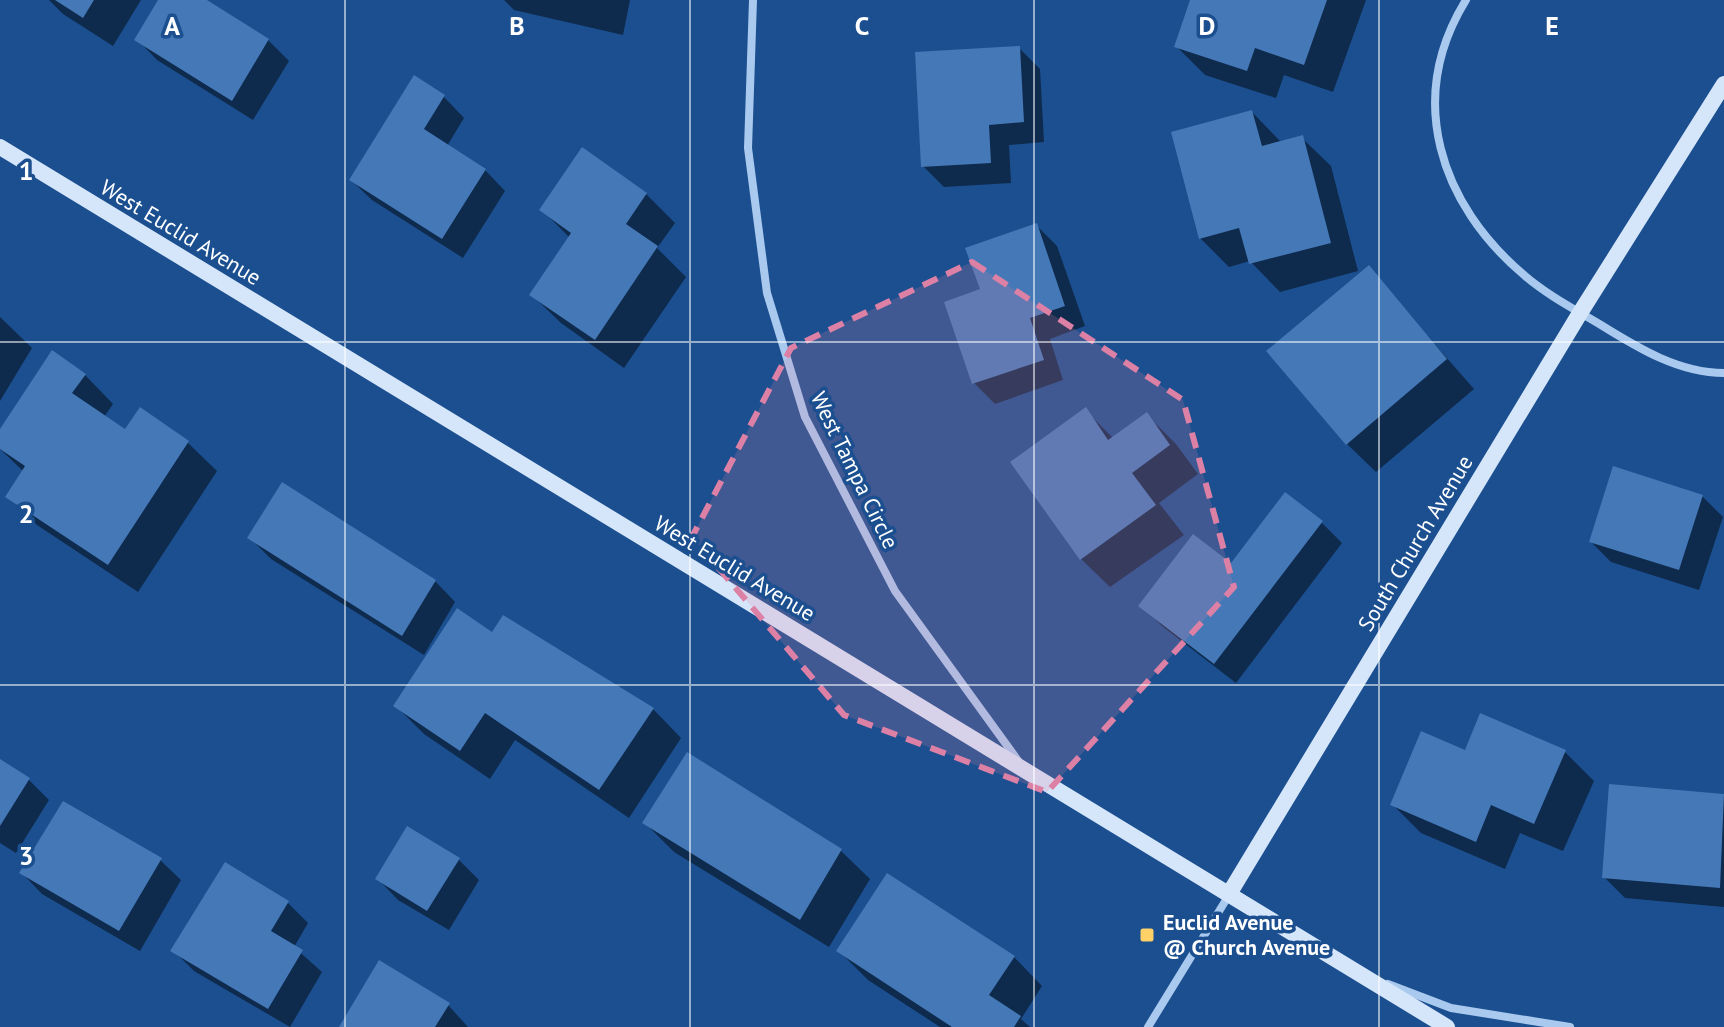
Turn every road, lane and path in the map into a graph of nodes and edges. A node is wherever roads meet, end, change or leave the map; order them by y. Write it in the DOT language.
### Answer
graph roads {
  1 [pos="753,0"];
  2 [pos="1466,0"];
  3 [pos="1724,84"];
  4 [pos="0,147"];
  5 [pos="1580,313"];
  6 [pos="1724,373"];
  7 [pos="1027,771"];
  8 [pos="1229,894"];
  9 [pos="1360,974"];
  10 [pos="1148,1027"];
  11 [pos="1447,1027"];
  12 [pos="1570,1027"];
  1 -- 7 [label="street, West Tampa Circle"];
  2 -- 5 [label="street"];
  3 -- 5 [label="street, South Church Avenue"];
  4 -- 7 [label="street, West Euclid Avenue"];
  5 -- 6 [label="street"];
  5 -- 8 [label="street, South Church Avenue"];
  7 -- 8 [label="street, West Euclid Avenue"];
  8 -- 9 [label="street, West Euclid Avenue"];
  8 -- 10 [label="street, South Church Avenue"];
  9 -- 11 [label="street, West Euclid Avenue"];
  9 -- 12 [label="street"];
}
